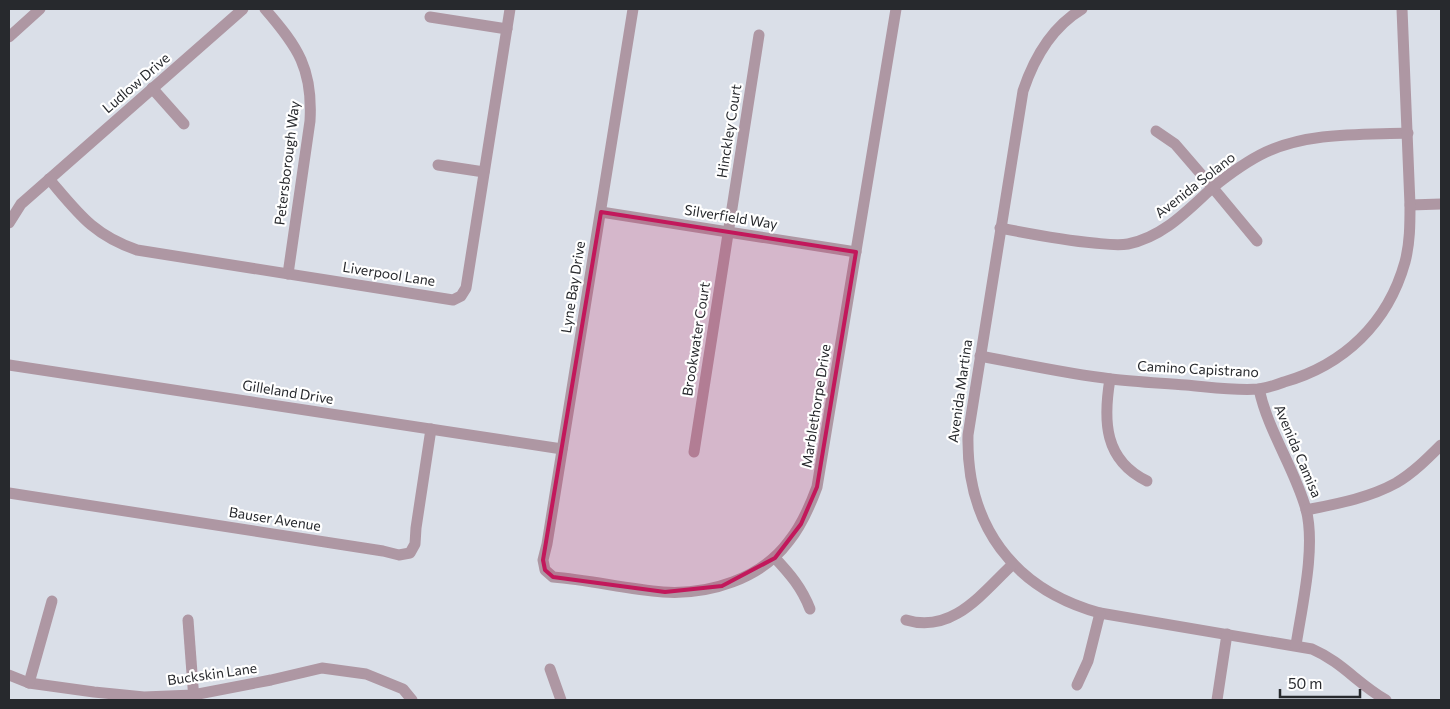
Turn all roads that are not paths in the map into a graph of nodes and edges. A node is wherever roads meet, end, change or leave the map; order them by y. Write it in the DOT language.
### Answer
graph roads {
  1 [pos="40,9"];
  2 [pos="243,9"];
  3 [pos="265,9"];
  4 [pos="510,9"];
  5 [pos="633,9"];
  6 [pos="896,9"];
  7 [pos="1402,9"];
  8 [pos="1075,11"];
  9 [pos="430,17"];
  10 [pos="507,29"];
  11 [pos="759,35"];
  12 [pos="9,37"];
  13 [pos="152,88"];
  14 [pos="184,124"];
  15 [pos="1156,131"];
  16 [pos="1408,133"];
  17 [pos="438,165"];
  18 [pos="484,172"];
  19 [pos="49,179"];
  20 [pos="1213,188"];
  21 [pos="1441,204"];
  22 [pos="1410,205"];
  23 [pos="601,212"];
  24 [pos="9,223"];
  25 [pos="1000,228"];
  26 [pos="728,232"];
  27 [pos="1256,241"];
  28 [pos="856,252"];
  29 [pos="288,274"];
  30 [pos="980,356"];
  31 [pos="9,365"];
  32 [pos="1110,379"];
  33 [pos="1259,389"];
  34 [pos="431,429"];
  35 [pos="1441,445"];
  36 [pos="562,449"];
  37 [pos="694,452"];
  38 [pos="1147,481"];
  39 [pos="9,493"];
  40 [pos="1306,510"];
  41 [pos="775,558"];
  42 [pos="1013,564"];
  43 [pos="545,570"];
  44 [pos="52,602"];
  45 [pos="810,609"];
  46 [pos="1100,613"];
  47 [pos="188,620"];
  48 [pos="906,620"];
  49 [pos="1227,634"];
  50 [pos="1296,645"];
  51 [pos="550,669"];
  52 [pos="9,675"];
  53 [pos="29,683"];
  54 [pos="1077,685"];
  55 [pos="194,697"];
  56 [pos="412,700"];
  57 [pos="561,700"];
  58 [pos="1217,700"];
  59 [pos="1386,700"];
  1 -- 12 [label="street"];
  2 -- 13 [label="street, Ludlow Drive"];
  3 -- 29 [label="street, Petersborough Way"];
  4 -- 10 [label="street, Liverpool Lane"];
  5 -- 23 [label="street, Lyne Bay Drive"];
  6 -- 28 [label="street, Marblethorpe Drive"];
  7 -- 16 [label="street, Camino Capistrano"];
  8 -- 25 [label="street, Avenida Martina"];
  9 -- 10 [label="street"];
  10 -- 18 [label="street, Liverpool Lane"];
  11 -- 26 [label="street, Hinckley Court"];
  13 -- 14 [label="street"];
  13 -- 19 [label="street, Ludlow Drive"];
  15 -- 20 [label="street"];
  16 -- 20 [label="street, Avenida Solano"];
  16 -- 22 [label="street, Camino Capistrano"];
  17 -- 18 [label="street"];
  18 -- 29 [label="street, Liverpool Lane"];
  19 -- 24 [label="street, Ludlow Drive"];
  19 -- 29 [label="street, Liverpool Lane"];
  20 -- 25 [label="street, Avenida Solano"];
  20 -- 27 [label="street"];
  21 -- 22 [label="street"];
  22 -- 33 [label="street, Camino Capistrano"];
  23 -- 26 [label="street, Silverfield Way"];
  23 -- 36 [label="street, Lyne Bay Drive"];
  25 -- 30 [label="street, Avenida Martina"];
  26 -- 28 [label="street, Silverfield Way"];
  26 -- 37 [label="street, Brookwater Court"];
  28 -- 41 [label="street, Marblethorpe Drive"];
  30 -- 32 [label="street, Camino Capistrano"];
  30 -- 42 [label="street, Avenida Martina"];
  31 -- 34 [label="street, Gilleland Drive"];
  32 -- 33 [label="street, Camino Capistrano"];
  32 -- 38 [label="street"];
  33 -- 40 [label="street, Avenida Camisa"];
  34 -- 36 [label="street, Gilleland Drive"];
  34 -- 39 [label="street, Bauser Avenue"];
  35 -- 40 [label="street"];
  36 -- 43 [label="street, Lyne Bay Drive"];
  40 -- 50 [label="street, Avenida Camisa"];
  41 -- 43 [label="street, Marblethorpe Drive"];
  41 -- 45 [label="street"];
  42 -- 46 [label="street, Avenida Martina"];
  42 -- 48 [label="street"];
  44 -- 53 [label="street"];
  46 -- 49 [label="street, Avenida Martina"];
  46 -- 54 [label="street"];
  47 -- 55 [label="street"];
  49 -- 50 [label="street, Avenida Martina"];
  49 -- 58 [label="street"];
  50 -- 59 [label="street, Avenida Martina"];
  51 -- 57 [label="street"];
  52 -- 53 [label="street, Buckskin Lane"];
  53 -- 55 [label="street, Buckskin Lane"];
  55 -- 56 [label="street, Buckskin Lane"];
}
